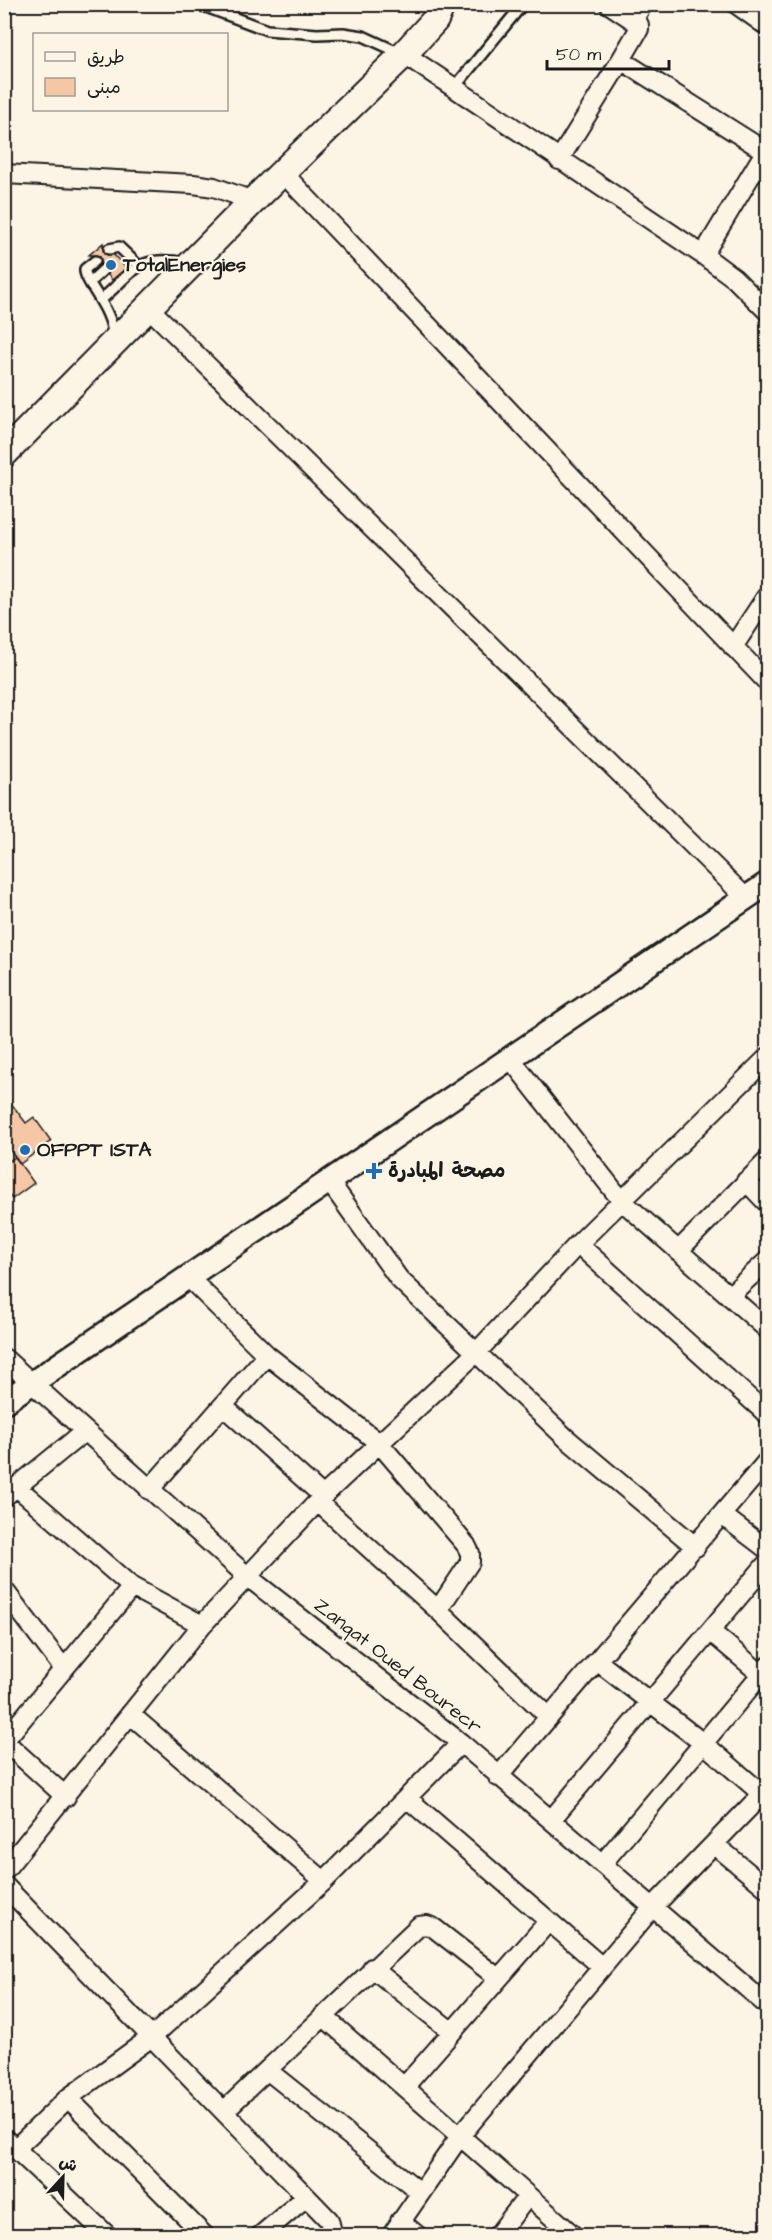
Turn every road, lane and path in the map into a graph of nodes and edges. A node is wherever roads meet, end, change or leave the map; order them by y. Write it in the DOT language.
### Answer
graph roads {
  1 [pos="198,4"];
  2 [pos="459,4"];
  3 [pos="523,4"];
  4 [pos="609,4"];
  5 [pos="736,4"];
  6 [pos="438,12"];
  7 [pos="638,12"];
  8 [pos="766,22"];
  9 [pos="404,54"];
  10 [pos="621,60"];
  11 [pos="454,88"];
  12 [pos="767,151"];
  13 [pos="559,160"];
  14 [pos="4,174"];
  15 [pos="283,174"];
  16 [pos="253,201"];
  17 [pos="109,249"];
  18 [pos="703,255"];
  19 [pos="95,261"];
  20 [pos="192,264"];
  21 [pos="139,266"];
  22 [pos="103,270"];
  23 [pos="90,282"];
  24 [pos="102,299"];
  25 [pos="149,308"];
  26 [pos="768,312"];
  27 [pos="113,343"];
  28 [pos="4,454"];
  29 [pos="768,594"];
  30 [pos="733,647"];
  31 [pos="768,683"];
  32 [pos="768,883"];
  33 [pos="745,897"];
  34 [pos="768,1057"];
  35 [pos="510,1058"];
  36 [pos="768,1160"];
  37 [pos="329,1181"];
  38 [pos="746,1181"];
  39 [pos="621,1200"];
  40 [pos="768,1204"];
  41 [pos="578,1244"];
  42 [pos="678,1251"];
  43 [pos="768,1260"];
  44 [pos="189,1278"];
  45 [pos="729,1296"];
  46 [pos="768,1330"];
  47 [pos="476,1353"];
  48 [pos="267,1355"];
  49 [pos="4,1358"];
  50 [pos="34,1383"];
  51 [pos="4,1402"];
  52 [pos="224,1406"];
  53 [pos="768,1415"];
  54 [pos="84,1432"];
  55 [pos="379,1443"];
  56 [pos="768,1460"];
  57 [pos="149,1490"];
  58 [pos="11,1492"];
  59 [pos="321,1499"];
  60 [pos="722,1515"];
  61 [pos="696,1546"];
  62 [pos="768,1550"];
  63 [pos="768,1562"];
  64 [pos="248,1577"];
  65 [pos="132,1587"];
  66 [pos="4,1590"];
  67 [pos="438,1610"];
  68 [pos="202,1625"];
  69 [pos="710,1630"];
  70 [pos="597,1661"];
  71 [pos="64,1669"];
  72 [pos="764,1670"];
  73 [pos="648,1701"];
  74 [pos="130,1714"];
  75 [pos="549,1717"];
  76 [pos="4,1741"];
  77 [pos="461,1743"];
  78 [pos="703,1743"];
  79 [pos="498,1777"];
  80 [pos="766,1794"];
  81 [pos="66,1797"];
  82 [pos="408,1799"];
  83 [pos="551,1820"];
  84 [pos="714,1844"];
  85 [pos="602,1864"];
  86 [pos="4,1871"];
  87 [pos="324,1881"];
  88 [pos="4,1885"];
  89 [pos="768,1889"];
  90 [pos="653,1907"];
  91 [pos="548,1922"];
  92 [pos="602,1967"];
  93 [pos="372,1968"];
  94 [pos="498,1978"];
  95 [pos="768,2006"];
  96 [pos="323,2016"];
  97 [pos="451,2031"];
  98 [pos="153,2036"];
  99 [pos="267,2070"];
  100 [pos="405,2086"];
  101 [pos="68,2098"];
  102 [pos="224,2111"];
  103 [pos="460,2136"];
  104 [pos="11,2143"];
  105 [pos="420,2192"];
  106 [pos="528,2196"];
  107 [pos="306,2197"];
  108 [pos="396,2228"];
  109 [pos="108,2235"];
  110 [pos="205,2235"];
  111 [pos="260,2235"];
  112 [pos="333,2235"];
  113 [pos="418,2235"];
  114 [pos="496,2235"];
  115 [pos="574,2235"];
  1 -- 9 [label="lane"];
  2 -- 6 [label="main road"];
  3 -- 11 [label="lane"];
  4 -- 7 [label="street"];
  5 -- 8 [label="street"];
  6 -- 9 [label="main road"];
  7 -- 10 [label="street"];
  9 -- 11 [label="street"];
  9 -- 15 [label="main road"];
  10 -- 12 [label="street"];
  10 -- 13 [label="street"];
  11 -- 13 [label="street"];
  12 -- 18 [label="street"];
  13 -- 18 [label="street"];
  14 -- 16 [label="street"];
  15 -- 16 [label="main road"];
  15 -- 30 [label="street"];
  16 -- 20 [label="main road"];
  17 -- 21 [label="lane"];
  18 -- 26 [label="street"];
  19 -- 23 [label="lane"];
  20 -- 21 [label="lane"];
  20 -- 25 [label="main road"];
  21 -- 24 [label="lane"];
  22 -- 23 [label="lane"];
  23 -- 24 [label="lane"];
  24 -- 27 [label="lane"];
  25 -- 27 [label="main road"];
  25 -- 33 [label="street"];
  27 -- 28 [label="main road"];
  29 -- 30 [label="street"];
  30 -- 31 [label="street"];
  32 -- 33 [label="street"];
  33 -- 35 [label="street"];
  34 -- 39 [label="street"];
  35 -- 37 [label="street"];
  35 -- 39 [label="street"];
  36 -- 38 [label="street"];
  37 -- 44 [label="street"];
  37 -- 47 [label="street"];
  38 -- 40 [label="street"];
  38 -- 42 [label="street"];
  39 -- 41 [label="street"];
  39 -- 42 [label="street"];
  41 -- 47 [label="street"];
  41 -- 53 [label="street"];
  42 -- 45 [label="street"];
  43 -- 45 [label="street"];
  44 -- 48 [label="street"];
  44 -- 50 [label="street"];
  45 -- 46 [label="street"];
  47 -- 55 [label="street"];
  47 -- 61 [label="street"];
  48 -- 52 [label="street"];
  48 -- 55 [label="street"];
  49 -- 50 [label="street, Zanqat Oued Bourecr"];
  50 -- 51 [label="street"];
  50 -- 54 [label="street, Zanqat Oued Bourecr"];
  52 -- 57 [label="street"];
  52 -- 59 [label="street"];
  54 -- 57 [label="street, Zanqat Oued Bourecr"];
  54 -- 58 [label="street"];
  55 -- 59 [label="street"];
  55 -- 67 [label="street"];
  56 -- 60 [label="street"];
  57 -- 64 [label="street, Zanqat Oued Bourecr"];
  58 -- 65 [label="street"];
  59 -- 64 [label="street"];
  59 -- 67 [label="street"];
  60 -- 61 [label="street"];
  60 -- 62 [label="street"];
  61 -- 70 [label="street"];
  63 -- 69 [label="street"];
  64 -- 68 [label="street"];
  64 -- 77 [label="street, Zanqat Oued Bourecr"];
  65 -- 68 [label="street"];
  65 -- 71 [label="street"];
  66 -- 71 [label="street"];
  67 -- 75 [label="street"];
  68 -- 74 [label="street"];
  69 -- 72 [label="street"];
  69 -- 73 [label="street"];
  70 -- 73 [label="street"];
  70 -- 75 [label="street"];
  71 -- 76 [label="street"];
  72 -- 78 [label="street"];
  73 -- 78 [label="street"];
  73 -- 83 [label="street"];
  74 -- 81 [label="street"];
  74 -- 87 [label="street"];
  75 -- 79 [label="street"];
  76 -- 81 [label="street"];
  77 -- 79 [label="street, Zanqat Oued Bourecr"];
  77 -- 82 [label="street"];
  78 -- 80 [label="street"];
  78 -- 85 [label="street"];
  79 -- 83 [label="street, Zanqat Oued Bourecr"];
  80 -- 84 [label="street"];
  81 -- 86 [label="street"];
  82 -- 87 [label="street"];
  82 -- 91 [label="street"];
  83 -- 85 [label="street, Zanqat Oued Bourecr"];
  84 -- 89 [label="street"];
  84 -- 90 [label="street"];
  85 -- 90 [label="street, Zanqat Oued Bourecr"];
  87 -- 98 [label="street"];
  88 -- 98 [label="street"];
  90 -- 92 [label="street"];
  90 -- 95 [label="street, Zanqat Oued Bourecr"];
  91 -- 92 [label="street"];
  91 -- 94 [label="street"];
  92 -- 103 [label="street"];
  93 -- 94 [label="street"];
  93 -- 96 [label="street"];
  93 -- 97 [label="street"];
  94 -- 97 [label="street"];
  96 -- 99 [label="street"];
  96 -- 100 [label="street"];
  97 -- 100 [label="street"];
  98 -- 101 [label="street"];
  98 -- 102 [label="street"];
  99 -- 102 [label="street"];
  99 -- 105 [label="street"];
  100 -- 103 [label="street"];
  101 -- 104 [label="street"];
  101 -- 110 [label="street"];
  102 -- 107 [label="street"];
  103 -- 105 [label="street"];
  103 -- 106 [label="street"];
  104 -- 109 [label="street"];
  105 -- 108 [label="street"];
  106 -- 114 [label="street"];
  106 -- 115 [label="street"];
  107 -- 111 [label="street"];
  107 -- 112 [label="street"];
  108 -- 113 [label="street"];
}
